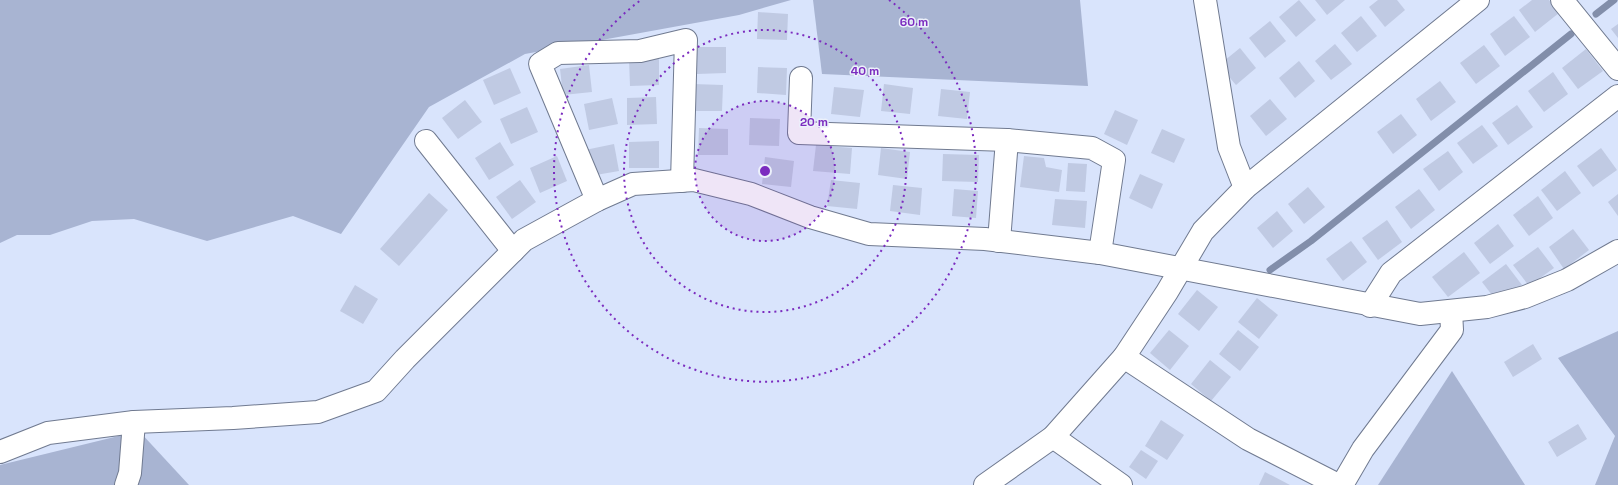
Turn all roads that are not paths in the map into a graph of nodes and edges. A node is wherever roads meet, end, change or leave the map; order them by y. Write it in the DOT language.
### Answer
graph roads {
  1 [pos="1205,0"];
  2 [pos="1478,0"];
  3 [pos="1562,0"];
  4 [pos="1618,69"];
  5 [pos="801,78"];
  6 [pos="1618,96"];
  7 [pos="1007,140"];
  8 [pos="426,141"];
  9 [pos="682,181"];
  10 [pos="1245,188"];
  11 [pos="597,200"];
  12 [pos="999,241"];
  13 [pos="513,251"];
  14 [pos="1618,251"];
  15 [pos="1100,252"];
  16 [pos="1181,267"];
  17 [pos="1370,306"];
  18 [pos="1451,311"];
  19 [pos="1124,357"];
  20 [pos="134,422"];
  21 [pos="1053,437"];
  22 [pos="0,452"];
  23 [pos="126,485"];
  24 [pos="985,485"];
  25 [pos="1120,485"];
  26 [pos="1338,485"];
  27 [pos="1342,485"];
  1 -- 10 [label="street"];
  2 -- 10 [label="street"];
  3 -- 4 [label="street"];
  5 -- 7 [label="street"];
  6 -- 17 [label="street"];
  7 -- 12 [label="street"];
  7 -- 15 [label="street"];
  8 -- 13 [label="street"];
  9 -- 11 [label="street"];
  9 -- 11 [label="street"];
  9 -- 12 [label="street"];
  10 -- 16 [label="street"];
  11 -- 13 [label="street"];
  12 -- 15 [label="street"];
  13 -- 20 [label="street"];
  14 -- 18 [label="street"];
  15 -- 16 [label="street"];
  16 -- 17 [label="street"];
  16 -- 19 [label="street"];
  17 -- 18 [label="street"];
  18 -- 27 [label="street"];
  19 -- 21 [label="street"];
  19 -- 26 [label="street"];
  20 -- 22 [label="street"];
  20 -- 23 [label="street"];
  21 -- 24 [label="street"];
  21 -- 25 [label="street"];
}
